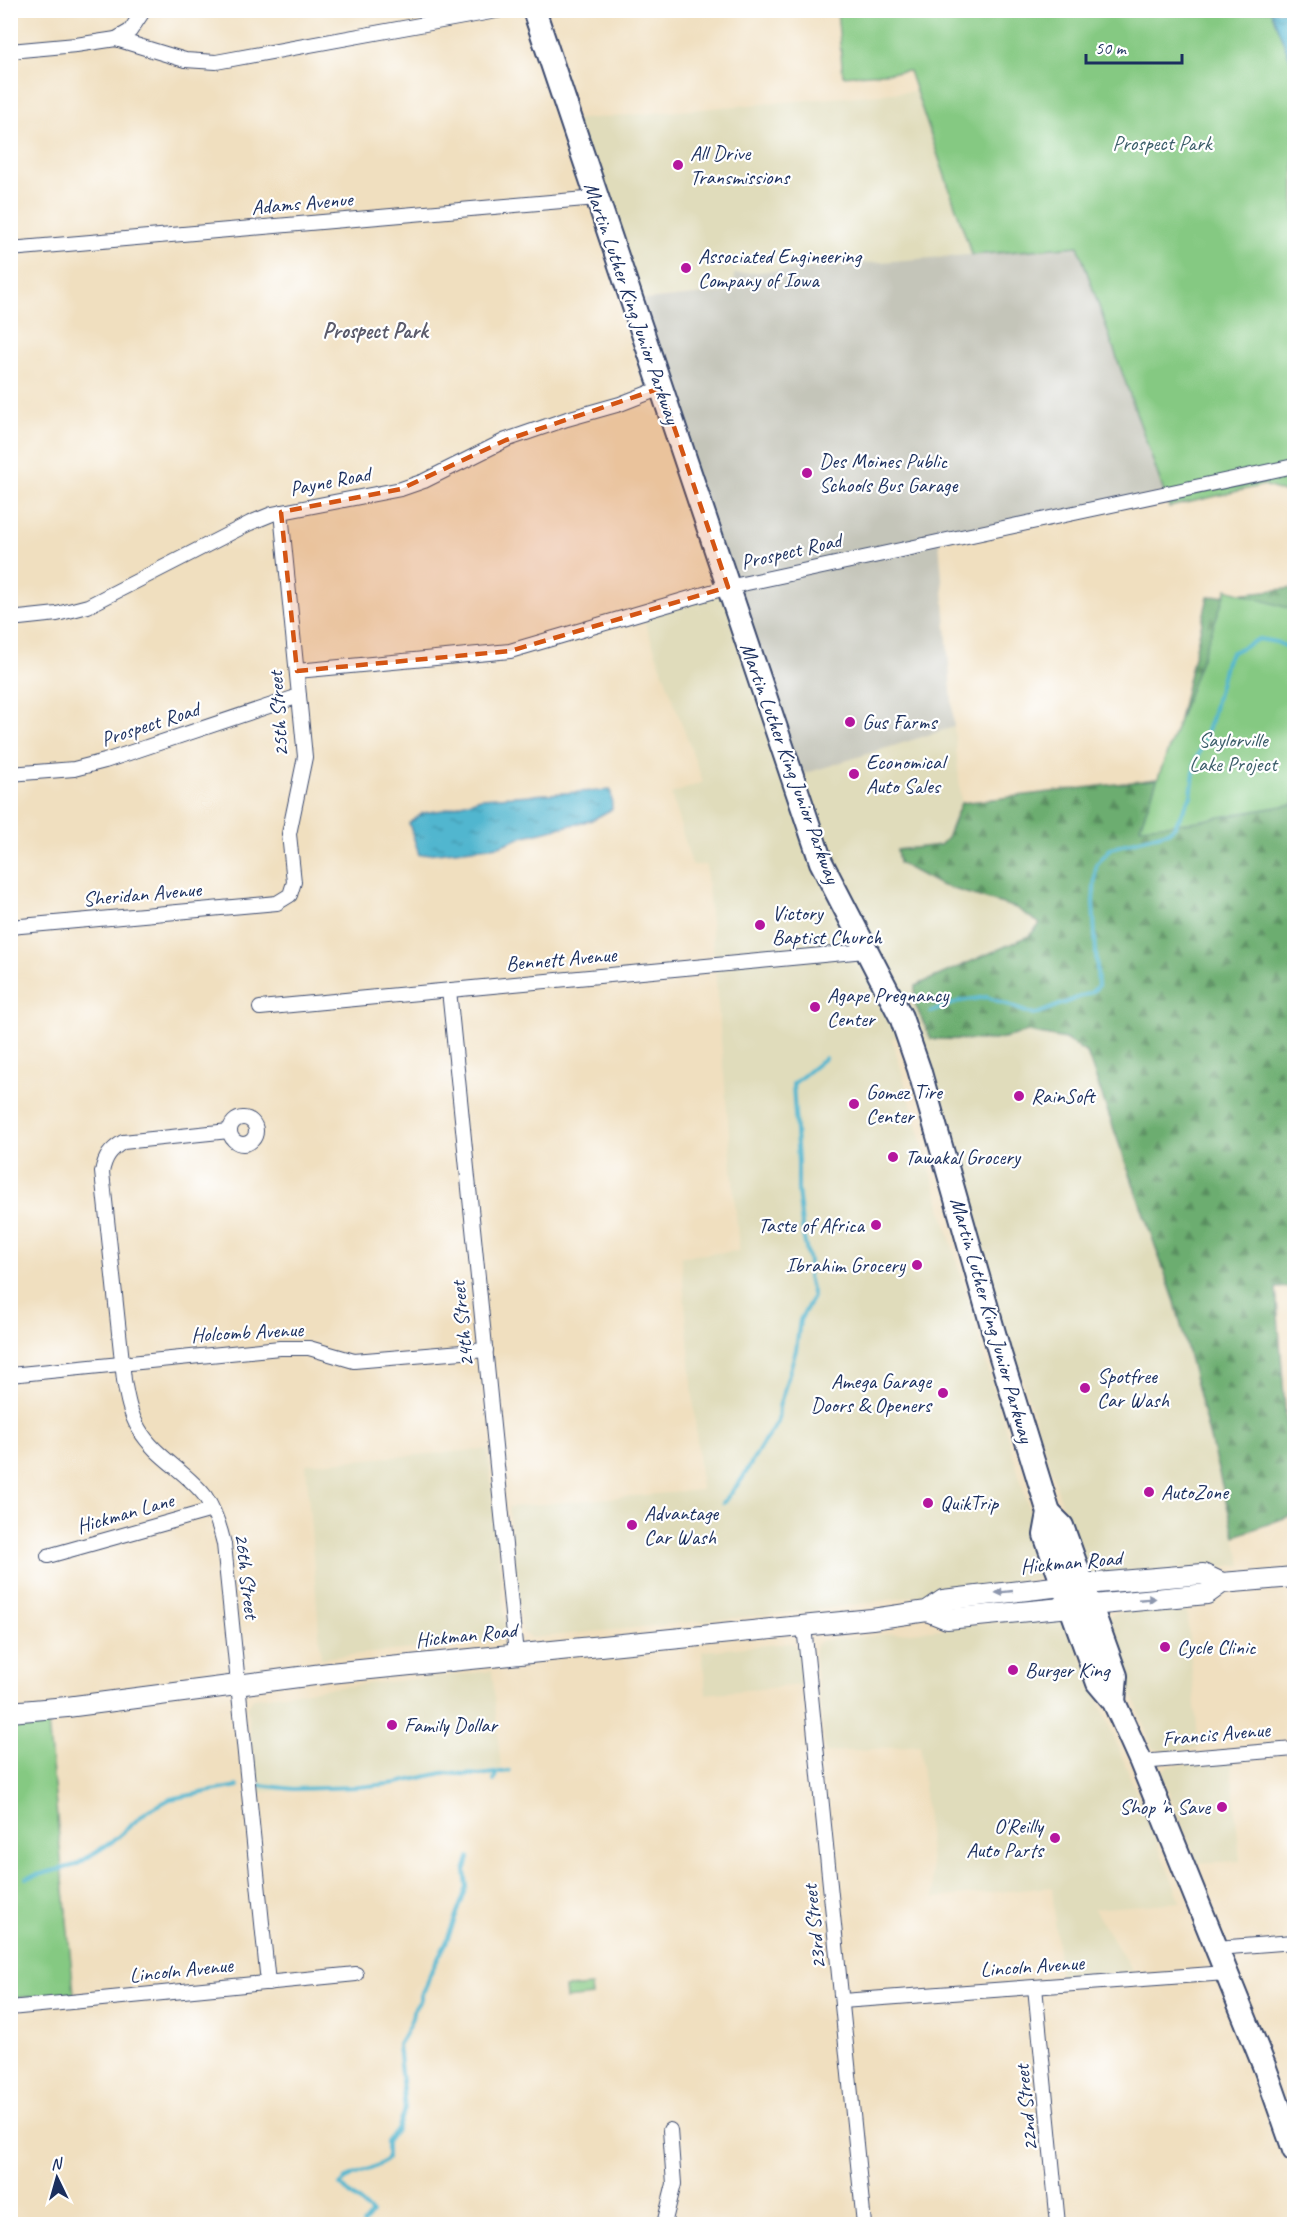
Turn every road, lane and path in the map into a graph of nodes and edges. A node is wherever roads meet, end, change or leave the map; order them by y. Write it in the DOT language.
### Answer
graph roads {
  1 [pos="144,10"];
  2 [pos="502,10"];
  3 [pos="534,10"];
  4 [pos="116,39"];
  5 [pos="10,51"];
  6 [pos="597,198"];
  7 [pos="10,249"];
  8 [pos="661,388"];
  9 [pos="1294,466"];
  10 [pos="281,512"];
  11 [pos="728,587"];
  12 [pos="10,619"];
  13 [pos="297,671"];
  14 [pos="299,696"];
  15 [pos="10,774"];
  16 [pos="277,903"];
  17 [pos="10,927"];
  18 [pos="865,951"];
  19 [pos="449,990"];
  20 [pos="260,1008"];
  21 [pos="230,1131"];
  22 [pos="486,1350"];
  23 [pos="122,1363"];
  24 [pos="10,1375"];
  25 [pos="212,1510"];
  26 [pos="48,1556"];
  27 [pos="1294,1576"];
  28 [pos="1076,1596"];
  29 [pos="804,1626"];
  30 [pos="516,1654"];
  31 [pos="239,1684"];
  32 [pos="10,1712"];
  33 [pos="1294,1749"];
  34 [pos="1141,1761"];
  35 [pos="1294,1942"];
  36 [pos="1216,1948"];
  37 [pos="1226,1973"];
  38 [pos="356,1974"];
  39 [pos="268,1983"];
  40 [pos="1035,1987"];
  41 [pos="842,2001"];
  42 [pos="10,2008"];
  43 [pos="670,2130"];
  44 [pos="1294,2150"];
  45 [pos="664,2224"];
  46 [pos="864,2224"];
  47 [pos="1058,2224"];
  1 -- 4 [label="street"];
  2 -- 4 [label="street"];
  3 -- 6 [label="main road, Martin Luther King Junior Parkway"];
  4 -- 5 [label="street"];
  6 -- 7 [label="street, Adams Avenue"];
  6 -- 8 [label="main road, Martin Luther King Junior Parkway"];
  8 -- 10 [label="street, Payne Road"];
  8 -- 11 [label="main road, Martin Luther King Junior Parkway"];
  9 -- 11 [label="street, Prospect Road"];
  10 -- 12 [label="street, Payne Road"];
  10 -- 13 [label="street, 25th Street"];
  11 -- 13 [label="street, Prospect Road"];
  11 -- 18 [label="main road, Martin Luther King Junior Parkway"];
  13 -- 14 [label="street, 25th Street"];
  14 -- 15 [label="street, Prospect Road"];
  14 -- 16 [label="street, 25th Street"];
  16 -- 17 [label="street, Sheridan Avenue"];
  18 -- 19 [label="street, Bennett Avenue"];
  18 -- 28 [label="main road, Martin Luther King Junior Parkway"];
  19 -- 20 [label="street, Bennett Avenue"];
  19 -- 22 [label="street, 24th Street"];
  21 -- 23 [label="street, 26th Street"];
  22 -- 23 [label="street, Holcomb Avenue"];
  22 -- 30 [label="street, 24th Street"];
  23 -- 24 [label="street, Holcomb Avenue"];
  23 -- 25 [label="street, 26th Street"];
  25 -- 26 [label="street, Hickman Lane"];
  25 -- 31 [label="street, 26th Street"];
  27 -- 28 [label="main road, Hickman Road"];
  28 -- 29 [label="main road, Hickman Road"];
  28 -- 34 [label="main road, Martin Luther King Junior Parkway"];
  29 -- 30 [label="main road, Hickman Road"];
  29 -- 41 [label="street, 23rd Street"];
  30 -- 31 [label="main road, Hickman Road"];
  31 -- 32 [label="main road, Hickman Road"];
  31 -- 39 [label="street, 26th Street"];
  33 -- 34 [label="street, Francis Avenue"];
  34 -- 36 [label="main road, Martin Luther King Junior Parkway"];
  35 -- 36 [label="street"];
  36 -- 37 [label="main road, Martin Luther King Junior Parkway"];
  37 -- 40 [label="street, Lincoln Avenue"];
  37 -- 44 [label="main road, Martin Luther King Junior Parkway"];
  38 -- 39 [label="street, Lincoln Avenue"];
  39 -- 42 [label="street, Lincoln Avenue"];
  40 -- 41 [label="street, Lincoln Avenue"];
  40 -- 47 [label="street, 22nd Street"];
  41 -- 46 [label="street, 23rd Street"];
  43 -- 45 [label="street"];
}
